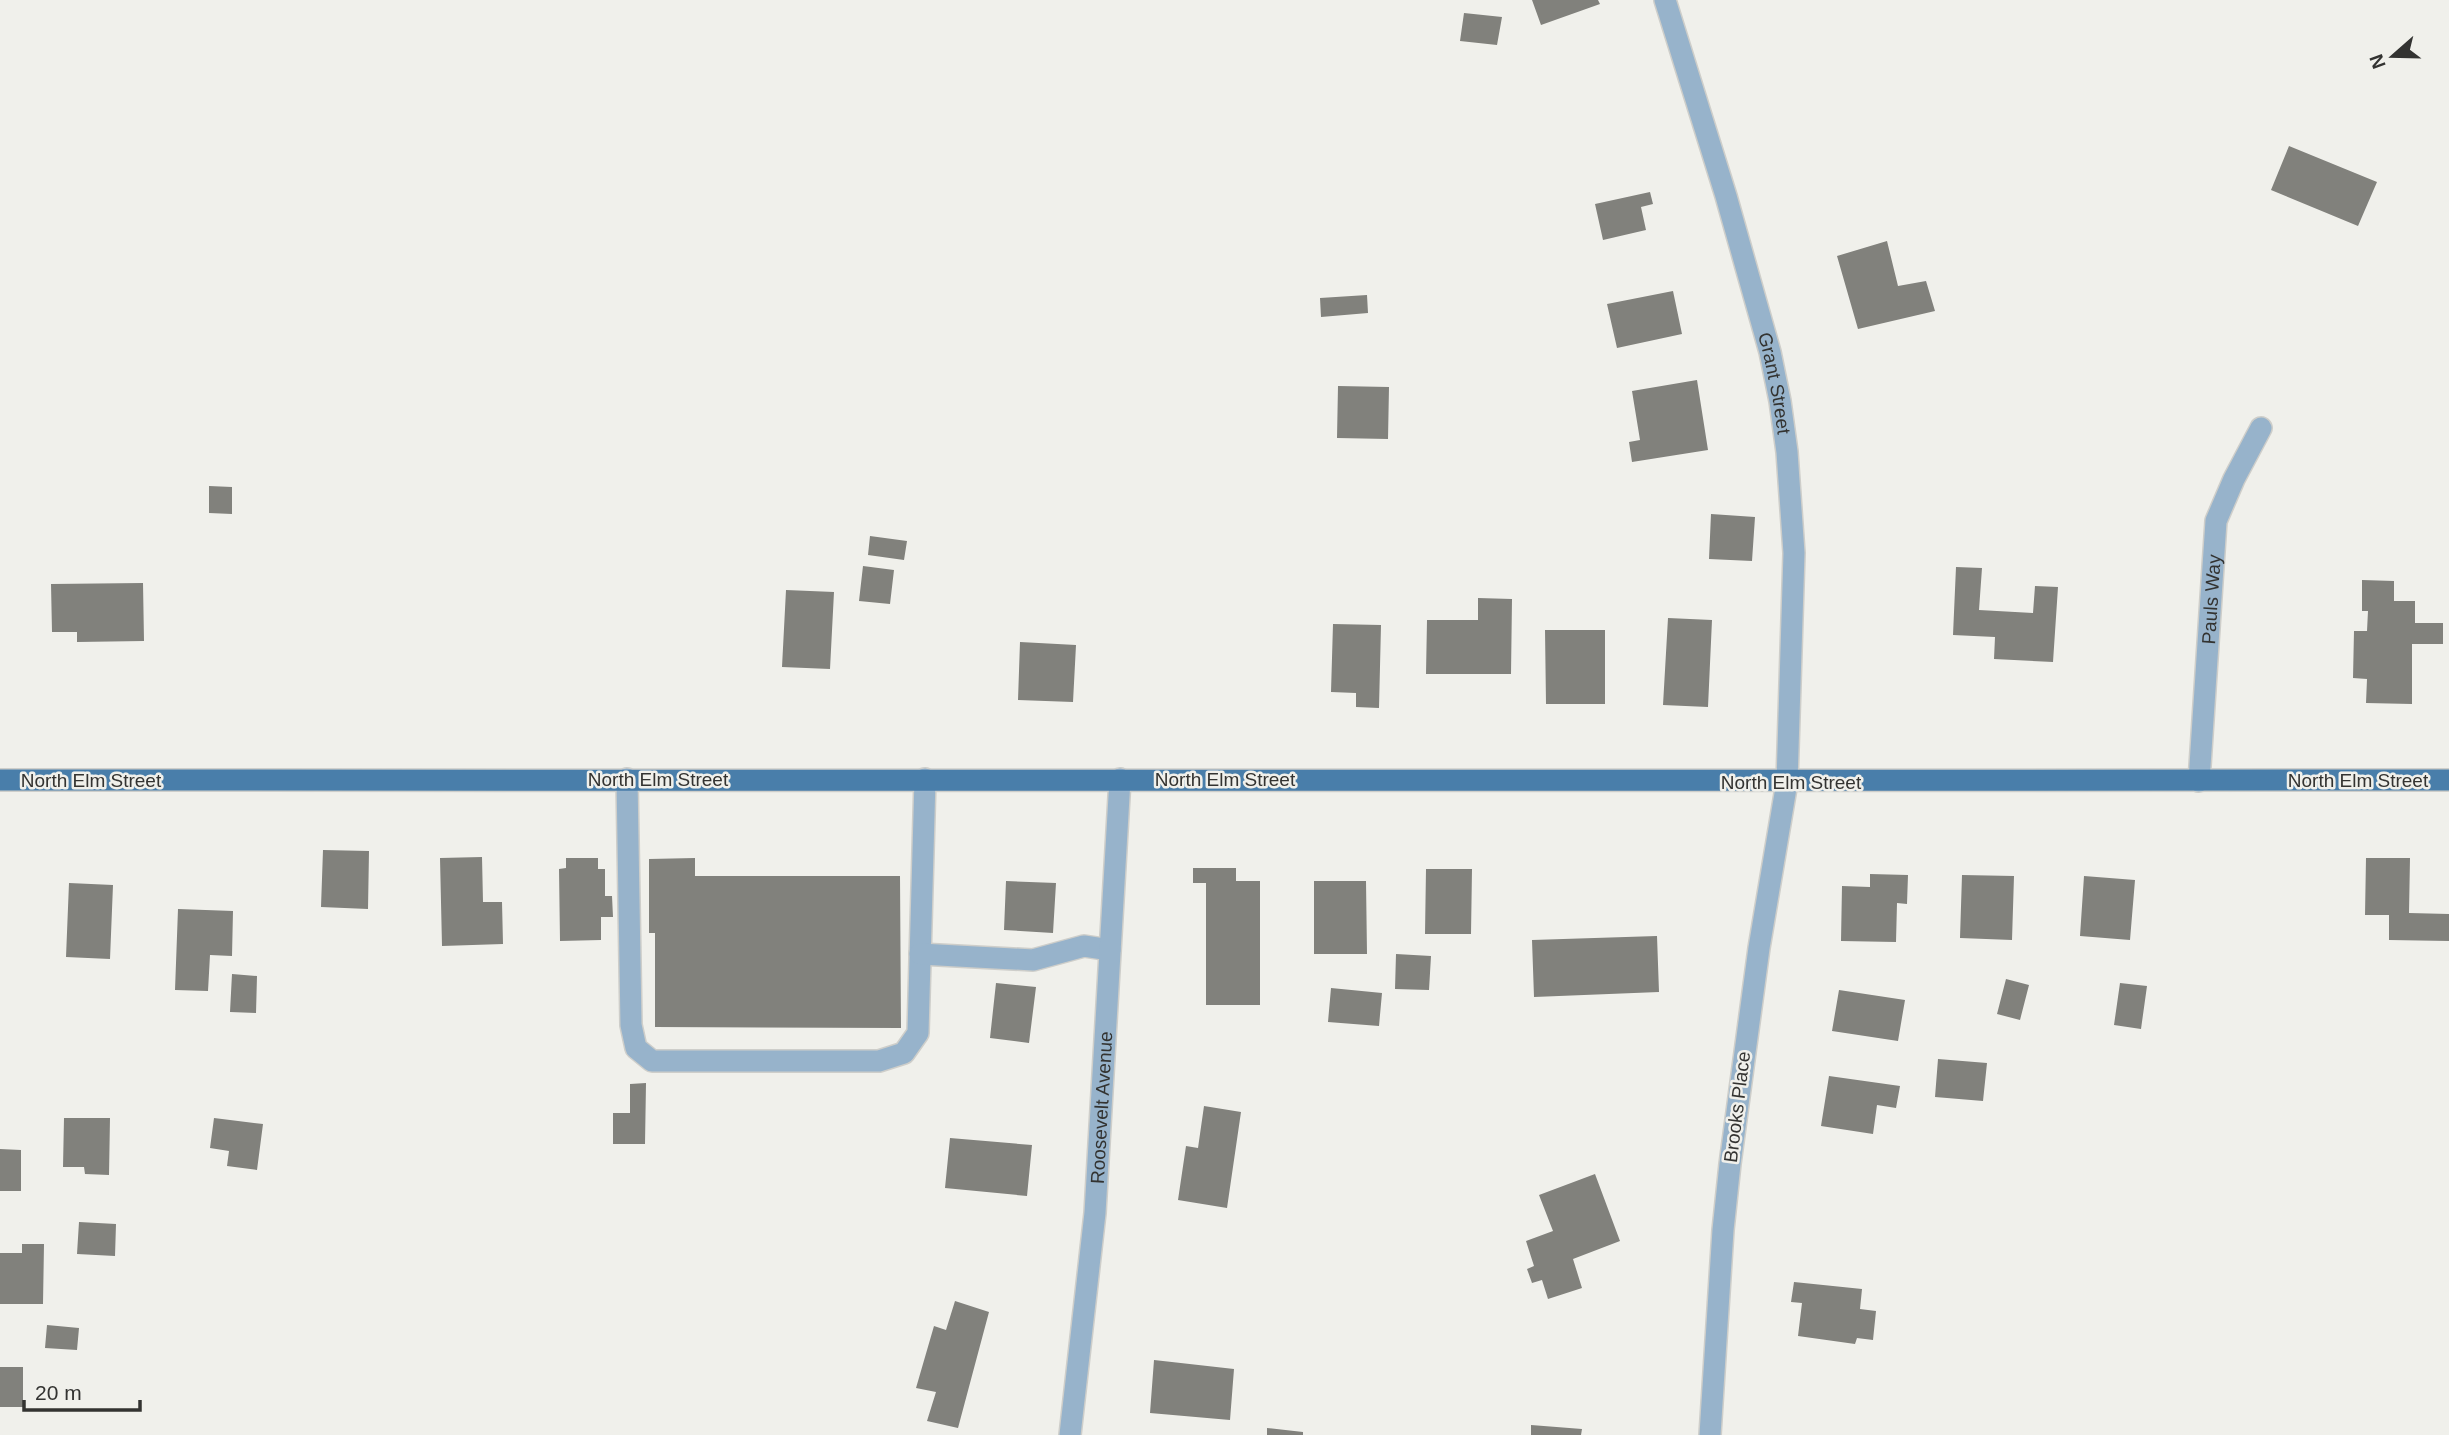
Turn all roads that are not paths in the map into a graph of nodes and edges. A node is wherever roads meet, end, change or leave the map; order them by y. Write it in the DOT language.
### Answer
graph roads {
  1 [pos="1665,0"];
  2 [pos="2261,428"];
  3 [pos="627,779"];
  4 [pos="925,779"];
  5 [pos="1120,779"];
  6 [pos="0,780"];
  7 [pos="2449,780"];
  8 [pos="2199,781"];
  9 [pos="1787,782"];
  10 [pos="1110,950"];
  11 [pos="920,954"];
  12 [pos="1070,1435"];
  13 [pos="1710,1435"];
  1 -- 9 [label="street, Grant Street"];
  2 -- 8 [label="street, Pauls Way"];
  3 -- 4 [label="main road, North Elm Street"];
  3 -- 6 [label="main road, North Elm Street"];
  3 -- 11 [label="street"];
  4 -- 5 [label="main road, North Elm Street"];
  4 -- 11 [label="street"];
  5 -- 9 [label="main road, North Elm Street"];
  5 -- 10 [label="street, Roosevelt Avenue"];
  7 -- 8 [label="main road, North Elm Street"];
  8 -- 9 [label="main road, North Elm Street"];
  9 -- 13 [label="street, Brooks Place"];
  10 -- 11 [label="street"];
  10 -- 12 [label="street, Roosevelt Avenue"];
}
